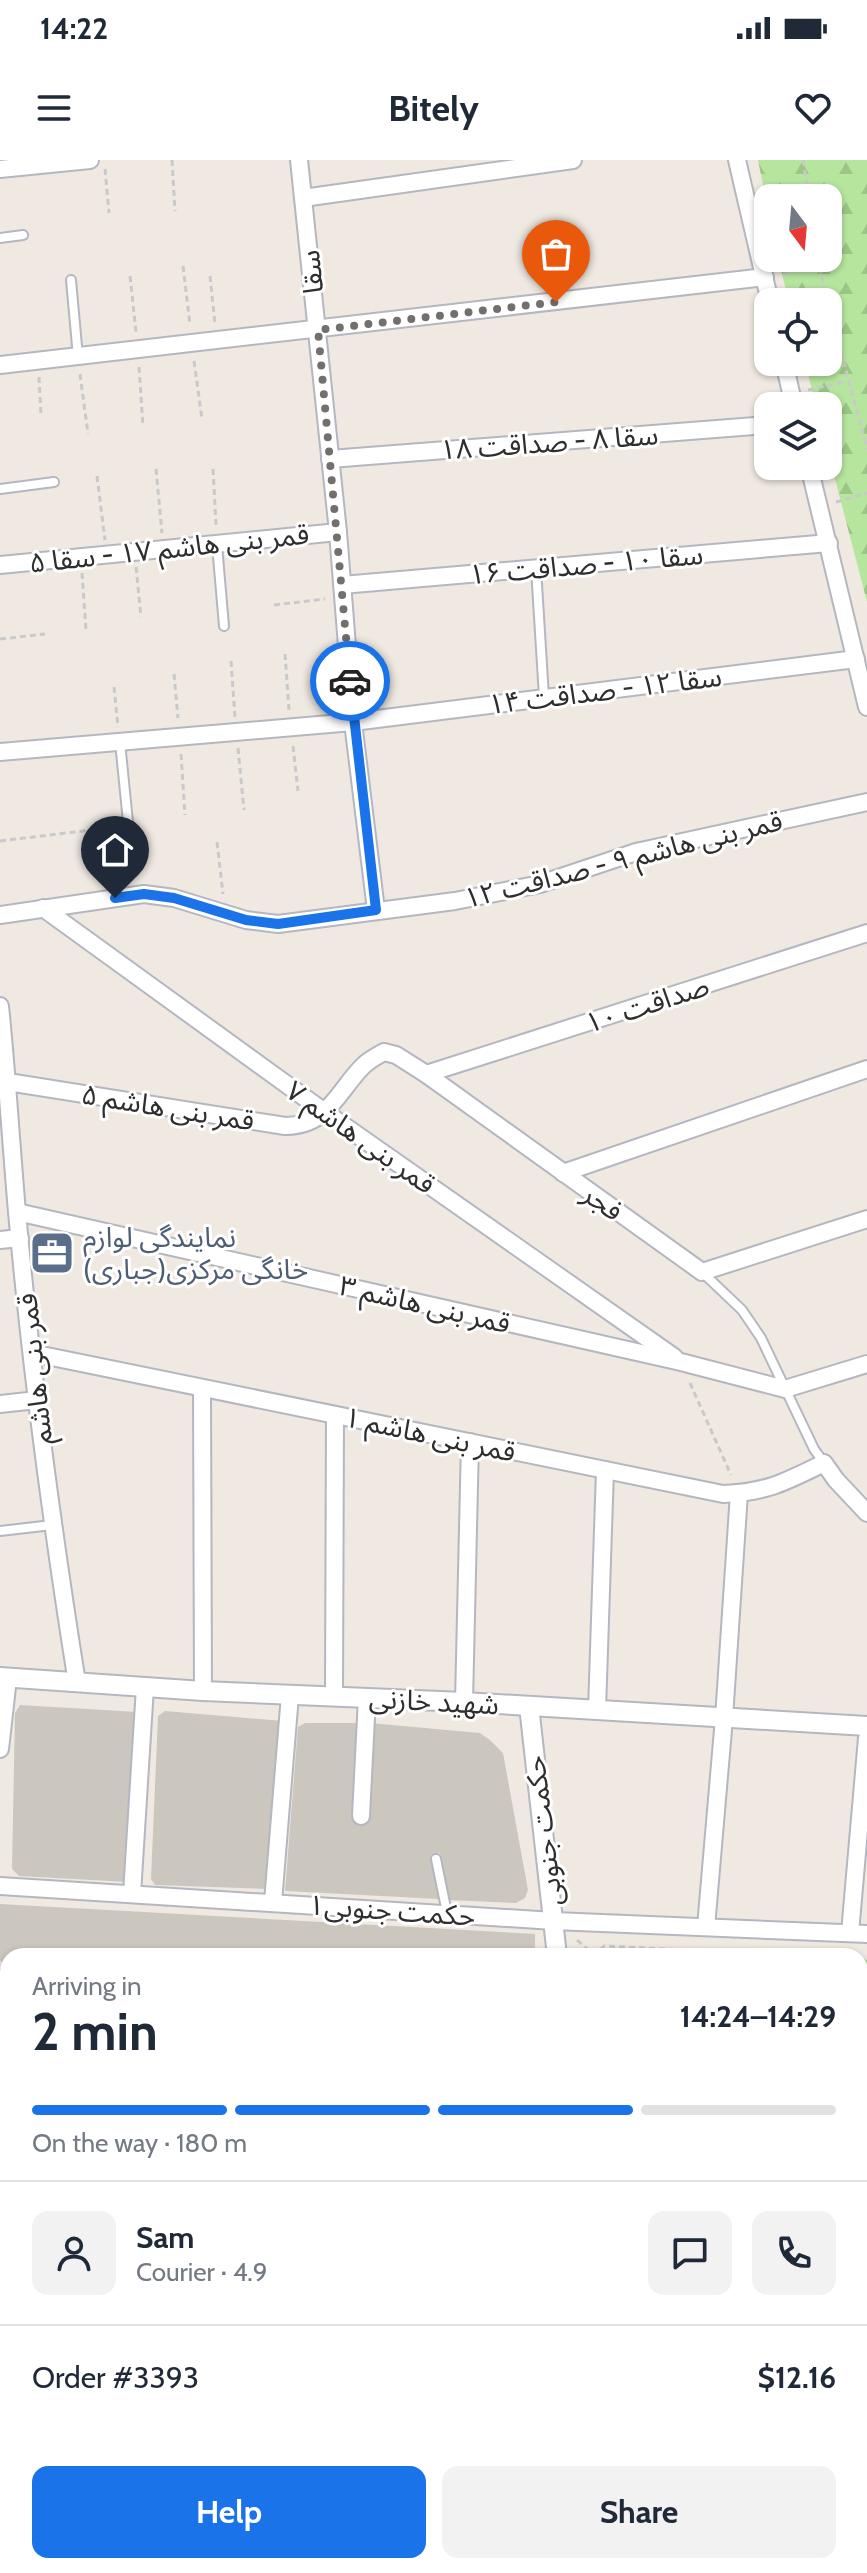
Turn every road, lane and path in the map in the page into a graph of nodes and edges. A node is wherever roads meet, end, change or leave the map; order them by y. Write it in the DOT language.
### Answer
graph roads {
  1 [pos="90,160"];
  2 [pos="104,160"];
  3 [pos="172,160"];
  4 [pos="299,160"];
  5 [pos="573,160"];
  6 [pos="737,160"];
  7 [pos="803,160"];
  8 [pos="0,169"];
  9 [pos="807,184"];
  10 [pos="303,198"];
  11 [pos="175,211"];
  12 [pos="109,213"];
  13 [pos="23,235"];
  14 [pos="0,238"];
  15 [pos="787,272"];
  16 [pos="210,276"];
  17 [pos="765,277"];
  18 [pos="71,280"];
  19 [pos="767,288"];
  20 [pos="318,330"];
  21 [pos="217,341"];
  22 [pos="78,357"];
  23 [pos="842,360"];
  24 [pos="37,361"];
  25 [pos="0,365"];
  26 [pos="847,381"];
  27 [pos="816,392"];
  28 [pos="41,415"];
  29 [pos="754,426"];
  30 [pos="88,434"];
  31 [pos="867,449"];
  32 [pos="330,459"];
  33 [pos="156,469"];
  34 [pos="213,469"];
  35 [pos="97,476"];
  36 [pos="812,480"];
  37 [pos="54,482"];
  38 [pos="0,489"];
  39 [pos="867,493"];
  40 [pos="819,506"];
  41 [pos="338,532"];
  42 [pos="829,543"];
  43 [pos="217,544"];
  44 [pos="163,549"];
  45 [pos="135,552"];
  46 [pos="106,555"];
  47 [pos="80,557"];
  48 [pos="0,565"];
  49 [pos="536,568"];
  50 [pos="343,591"];
  51 [pos="274,605"];
  52 [pos="141,617"];
  53 [pos="224,626"];
  54 [pos="86,630"];
  55 [pos="45,634"];
  56 [pos="0,639"];
  57 [pos="856,659"];
  58 [pos="114,687"];
  59 [pos="544,697"];
  60 [pos="867,707"];
  61 [pos="353,722"];
  62 [pos="120,742"];
  63 [pos="0,752"];
  64 [pos="867,802"];
  65 [pos="128,822"];
  66 [pos="91,830"];
  67 [pos="0,841"];
  68 [pos="217,842"];
  69 [pos="43,908"];
  70 [pos="376,910"];
  71 [pos="225,914"];
  72 [pos="0,915"];
  73 [pos="867,933"];
  74 [pos="0,1006"];
  75 [pos="867,1069"];
  76 [pos="426,1074"];
  77 [pos="4,1082"];
  78 [pos="326,1113"];
  79 [pos="563,1173"];
  80 [pos="17,1212"];
  81 [pos="867,1219"];
  82 [pos="20,1238"];
  83 [pos="0,1240"];
  84 [pos="702,1272"];
  85 [pos="32,1353"];
  86 [pos="681,1362"];
  87 [pos="867,1364"];
  88 [pos="202,1388"];
  89 [pos="785,1389"];
  90 [pos="37,1400"];
  91 [pos="0,1404"];
  92 [pos="335,1415"];
  93 [pos="470,1442"];
  94 [pos="824,1463"];
  95 [pos="605,1470"];
  96 [pos="739,1493"];
  97 [pos="865,1509"];
  98 [pos="52,1525"];
  99 [pos="1,1530"];
  100 [pos="4,1678"];
  101 [pos="77,1683"];
  102 [pos="145,1687"];
  103 [pos="203,1691"];
  104 [pos="290,1695"];
  105 [pos="334,1696"];
  106 [pos="367,1698"];
  107 [pos="464,1702"];
  108 [pos="529,1706"];
  109 [pos="597,1710"];
  110 [pos="724,1718"];
  111 [pos="867,1726"];
  112 [pos="867,1738"];
  113 [pos="0,1749"];
  114 [pos="361,1816"];
  115 [pos="436,1859"];
  116 [pos="0,1886"];
  117 [pos="132,1894"];
  118 [pos="273,1902"];
  119 [pos="447,1914"];
  120 [pos="554,1921"];
  121 [pos="706,1927"];
  122 [pos="858,1934"];
  123 [pos="556,1948"];
  124 [pos="602,1948"];
  125 [pos="644,1948"];
  1 -- 8 [label="street"];
  2 -- 12 [label="path"];
  3 -- 11 [label="path"];
  4 -- 10 [label="street, سقا"];
  5 -- 10 [label="street"];
  6 -- 17 [label="street"];
  7 -- 9 [label="path"];
  10 -- 20 [label="street, سقا"];
  13 -- 14 [label="lane"];
  15 -- 17 [label="path"];
  16 -- 21 [label="path"];
  17 -- 19 [label="street"];
  17 -- 20 [label="street"];
  18 -- 22 [label="lane"];
  20 -- 21 [label="street"];
  20 -- 32 [label="street, سقا"];
  21 -- 22 [label="street"];
  22 -- 24 [label="street"];
  22 -- 30 [label="path"];
  23 -- 26 [label="path"];
  24 -- 25 [label="street"];
  24 -- 28 [label="path"];
  26 -- 27 [label="path"];
  26 -- 31 [label="path"];
  29 -- 32 [label="street, سقا ۸ - صداقت ۱۸"];
  32 -- 41 [label="street, سقا"];
  33 -- 44 [label="path"];
  34 -- 43 [label="path"];
  35 -- 46 [label="path"];
  36 -- 40 [label="street"];
  37 -- 38 [label="lane"];
  39 -- 40 [label="path"];
  40 -- 42 [label="street"];
  41 -- 43 [label="street, قمر بنی هاشم ۱۷ - سقا ۵"];
  41 -- 50 [label="street, سقا"];
  42 -- 49 [label="street, سقا ۱۰ - صداقت ۱۶"];
  42 -- 57 [label="street"];
  43 -- 44 [label="street, قمر بنی هاشم ۱۷ - سقا ۵"];
  43 -- 53 [label="lane"];
  44 -- 45 [label="street, قمر بنی هاشم ۱۷ - سقا ۵"];
  45 -- 46 [label="street, قمر بنی هاشم ۱۷ - سقا ۵"];
  45 -- 52 [label="path"];
  46 -- 47 [label="street, قمر بنی هاشم ۱۷ - سقا ۵"];
  47 -- 48 [label="street, قمر بنی هاشم ۱۷ - سقا ۵"];
  47 -- 54 [label="path"];
  49 -- 50 [label="street, سقا ۱۰ - صداقت ۱۶"];
  49 -- 59 [label="lane"];
  50 -- 51 [label="path"];
  50 -- 61 [label="street, سقا"];
  55 -- 56 [label="path"];
  57 -- 59 [label="street, سقا ۱۲ - صداقت ۱۴"];
  57 -- 60 [label="street"];
  58 -- 62 [label="path"];
  59 -- 61 [label="street, سقا ۱۲ - صداقت ۱۴"];
  61 -- 62 [label="street, سقا ۱۲ - صداقت ۱۴"];
  61 -- 70 [label="street, سقا"];
  62 -- 63 [label="street, سقا ۱۲ - صداقت ۱۴"];
  62 -- 65 [label="lane"];
  64 -- 70 [label="street, قمر بنی هاشم ۹ - صداقت ۱۲"];
  66 -- 67 [label="path"];
  68 -- 71 [label="path"];
  69 -- 71 [label="street, قمر بنی هاشم ۹ - صداقت ۱۲"];
  69 -- 72 [label="street, قمر بنی هاشم ۹ - صداقت ۱۲"];
  69 -- 78 [label="street, قمر بنی هاشم ۷"];
  70 -- 71 [label="street, قمر بنی هاشم ۹ - صداقت ۱۲"];
  73 -- 76 [label="street, صداقت ۱۰"];
  74 -- 77 [label="street, قمر بنی هاشم"];
  75 -- 79 [label="street"];
  76 -- 78 [label="street, فجر"];
  76 -- 79 [label="street, فجر"];
  77 -- 78 [label="street, قمر بنی هاشم ۵"];
  77 -- 80 [label="street, قمر بنی هاشم"];
  78 -- 86 [label="street, قمر بنی هاشم ۷"];
  79 -- 84 [label="street, فجر"];
  80 -- 82 [label="street, قمر بنی هاشم"];
  80 -- 86 [label="street, قمر بنی هاشم ۳"];
  81 -- 84 [label="street"];
  82 -- 83 [label="street"];
  82 -- 85 [label="street, قمر بنی هاشم"];
  84 -- 89 [label="lane, فجر"];
  85 -- 88 [label="street, قمر بنی هاشم ۱"];
  85 -- 90 [label="street, قمر بنی هاشم"];
  86 -- 89 [label="street, قمر بنی هاشم ۳"];
  86 -- 96 [label="path"];
  87 -- 89 [label="street"];
  88 -- 92 [label="street, قمر بنی هاشم ۱"];
  88 -- 103 [label="street"];
  89 -- 94 [label="lane, فجر"];
  90 -- 91 [label="street"];
  90 -- 98 [label="street, قمر بنی هاشم"];
  92 -- 93 [label="street, قمر بنی هاشم ۱"];
  92 -- 105 [label="street"];
  93 -- 95 [label="street, قمر بنی هاشم ۱"];
  93 -- 107 [label="street"];
  94 -- 96 [label="street, قمر بنی هاشم ۱"];
  94 -- 97 [label="street"];
  95 -- 96 [label="street, قمر بنی هاشم ۱"];
  95 -- 109 [label="street"];
  96 -- 110 [label="street"];
  98 -- 99 [label="lane"];
  98 -- 101 [label="street, قمر بنی هاشم"];
  100 -- 101 [label="street, شهید خازنی"];
  100 -- 113 [label="street"];
  101 -- 102 [label="street, شهید خازنی"];
  102 -- 103 [label="street, شهید خازنی"];
  102 -- 117 [label="street"];
  103 -- 104 [label="street, شهید خازنی"];
  104 -- 105 [label="street, شهید خازنی"];
  104 -- 118 [label="street"];
  105 -- 106 [label="street, شهید خازنی"];
  106 -- 107 [label="street, شهید خازنی"];
  106 -- 114 [label="street"];
  107 -- 108 [label="street, شهید خازنی"];
  108 -- 109 [label="street, شهید خازنی"];
  108 -- 120 [label="street, حکمت جنوبی"];
  109 -- 110 [label="street, شهید خازنی"];
  110 -- 111 [label="street, شهید خازنی"];
  110 -- 121 [label="street"];
  112 -- 122 [label="street"];
  115 -- 119 [label="lane"];
  116 -- 117 [label="street, حکمت جنوبی۱"];
  117 -- 118 [label="street, حکمت جنوبی۱"];
  118 -- 119 [label="street, حکمت جنوبی۱"];
  119 -- 120 [label="street, حکمت جنوبی۱"];
  120 -- 121 [label="street, حکمت جنوبی۱"];
  120 -- 123 [label="street, حکمت جنوبی"];
  121 -- 122 [label="street, حکمت جنوبی۱"];
  124 -- 125 [label="path"];
}
